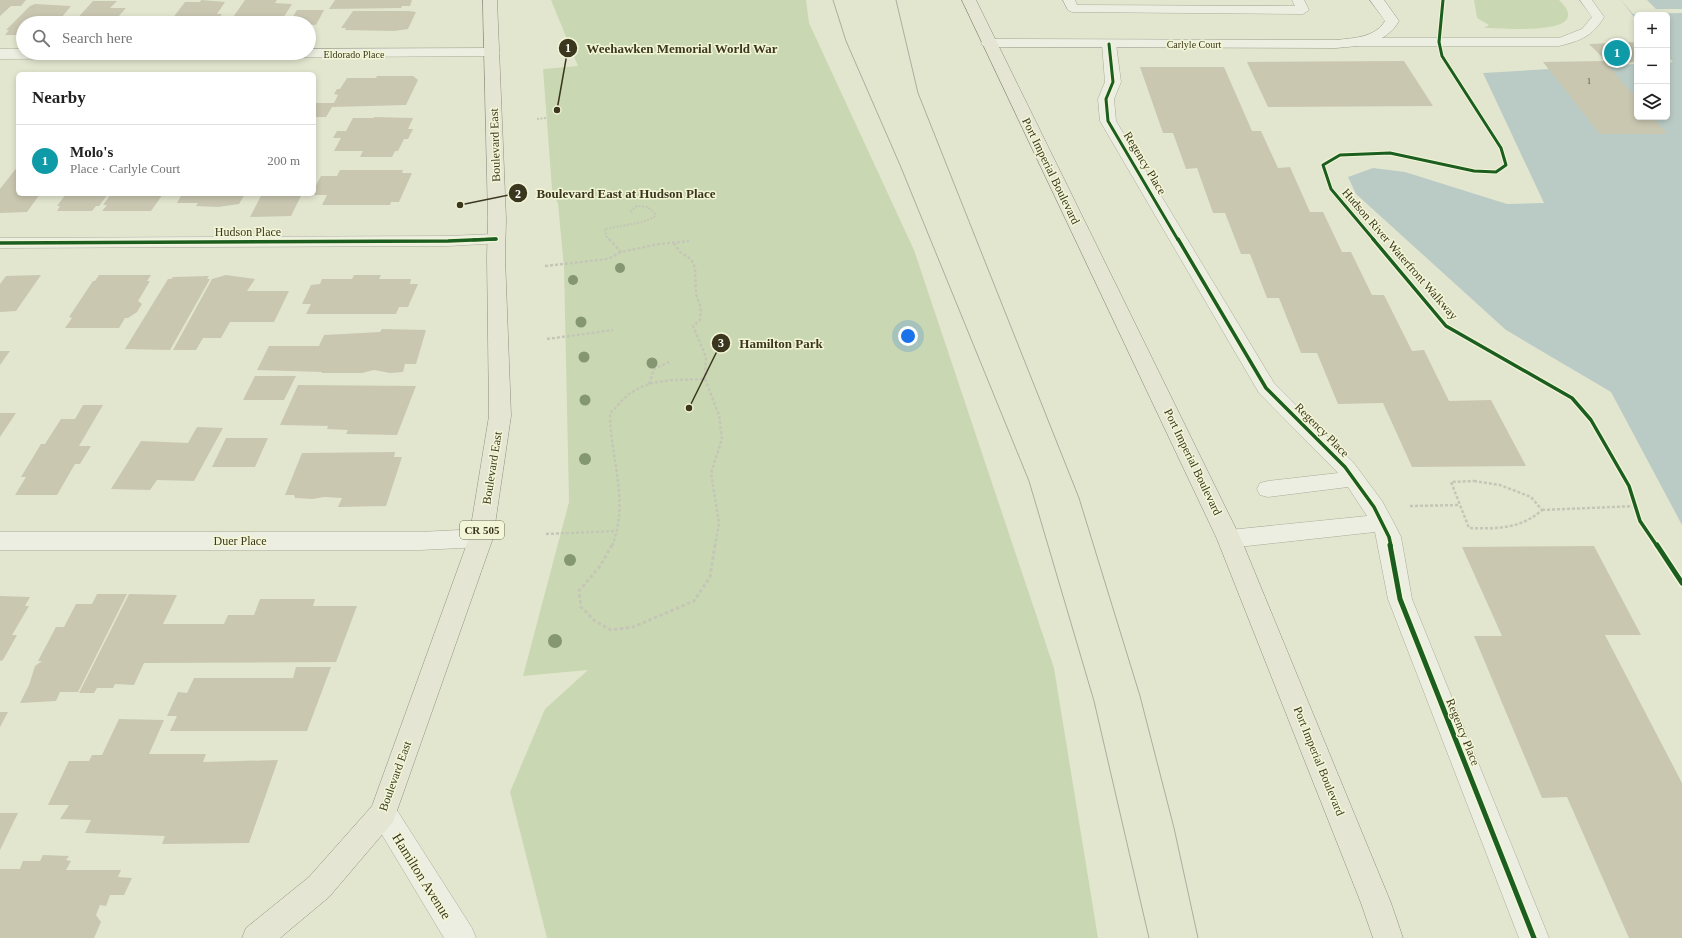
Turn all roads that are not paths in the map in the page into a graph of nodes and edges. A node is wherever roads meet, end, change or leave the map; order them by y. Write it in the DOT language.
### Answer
graph roads {
  1 [pos="490,0"];
  2 [pos="969,0"];
  3 [pos="1069,0"];
  4 [pos="1298,0"];
  5 [pos="1378,0"];
  6 [pos="1586,0"];
  7 [pos="1151,4"];
  8 [pos="1226,5"];
  9 [pos="1356,42"];
  10 [pos="988,43"];
  11 [pos="1109,44"];
  12 [pos="316,53"];
  13 [pos="492,53"];
  14 [pos="0,54"];
  15 [pos="16,54"];
  16 [pos="496,239"];
  17 [pos="0,243"];
  18 [pos="1354,479"];
  19 [pos="1268,489"];
  20 [pos="1379,515"];
  21 [pos="481,538"];
  22 [pos="1229,539"];
  23 [pos="0,541"];
  24 [pos="383,813"];
  25 [pos="257,938"];
  26 [pos="462,938"];
  27 [pos="1388,938"];
  28 [pos="1534,938"];
  1 -- 13 [label="main road, Boulevard East / CR 505"];
  2 -- 10 [label="main road, Port Imperial Boulevard"];
  3 -- 7 [label="lane"];
  4 -- 8 [label="lane"];
  5 -- 9 [label="street, Carlyle Court"];
  6 -- 9 [label="lane"];
  7 -- 8 [label="lane"];
  9 -- 11 [label="street, Carlyle Court"];
  10 -- 11 [label="street, Carlyle Court"];
  10 -- 22 [label="main road, Port Imperial Boulevard"];
  11 -- 18 [label="street, Regency Place"];
  12 -- 13 [label="street, Eldorado Place"];
  13 -- 16 [label="main road, Boulevard East / CR 505"];
  14 -- 15 [label="street, Eldorado Place"];
  16 -- 17 [label="street, Hudson Place"];
  16 -- 21 [label="main road, Boulevard East / CR 505"];
  18 -- 19 [label="street"];
  18 -- 20 [label="street, Regency Place"];
  20 -- 22 [label="street"];
  20 -- 28 [label="street, Regency Place"];
  21 -- 23 [label="street, Duer Place"];
  21 -- 24 [label="main road, Boulevard East / CR 505"];
  22 -- 27 [label="main road, Port Imperial Boulevard"];
  24 -- 25 [label="main road, Boulevard East / CR 505"];
  24 -- 26 [label="street, Hamilton Avenue"];
}
